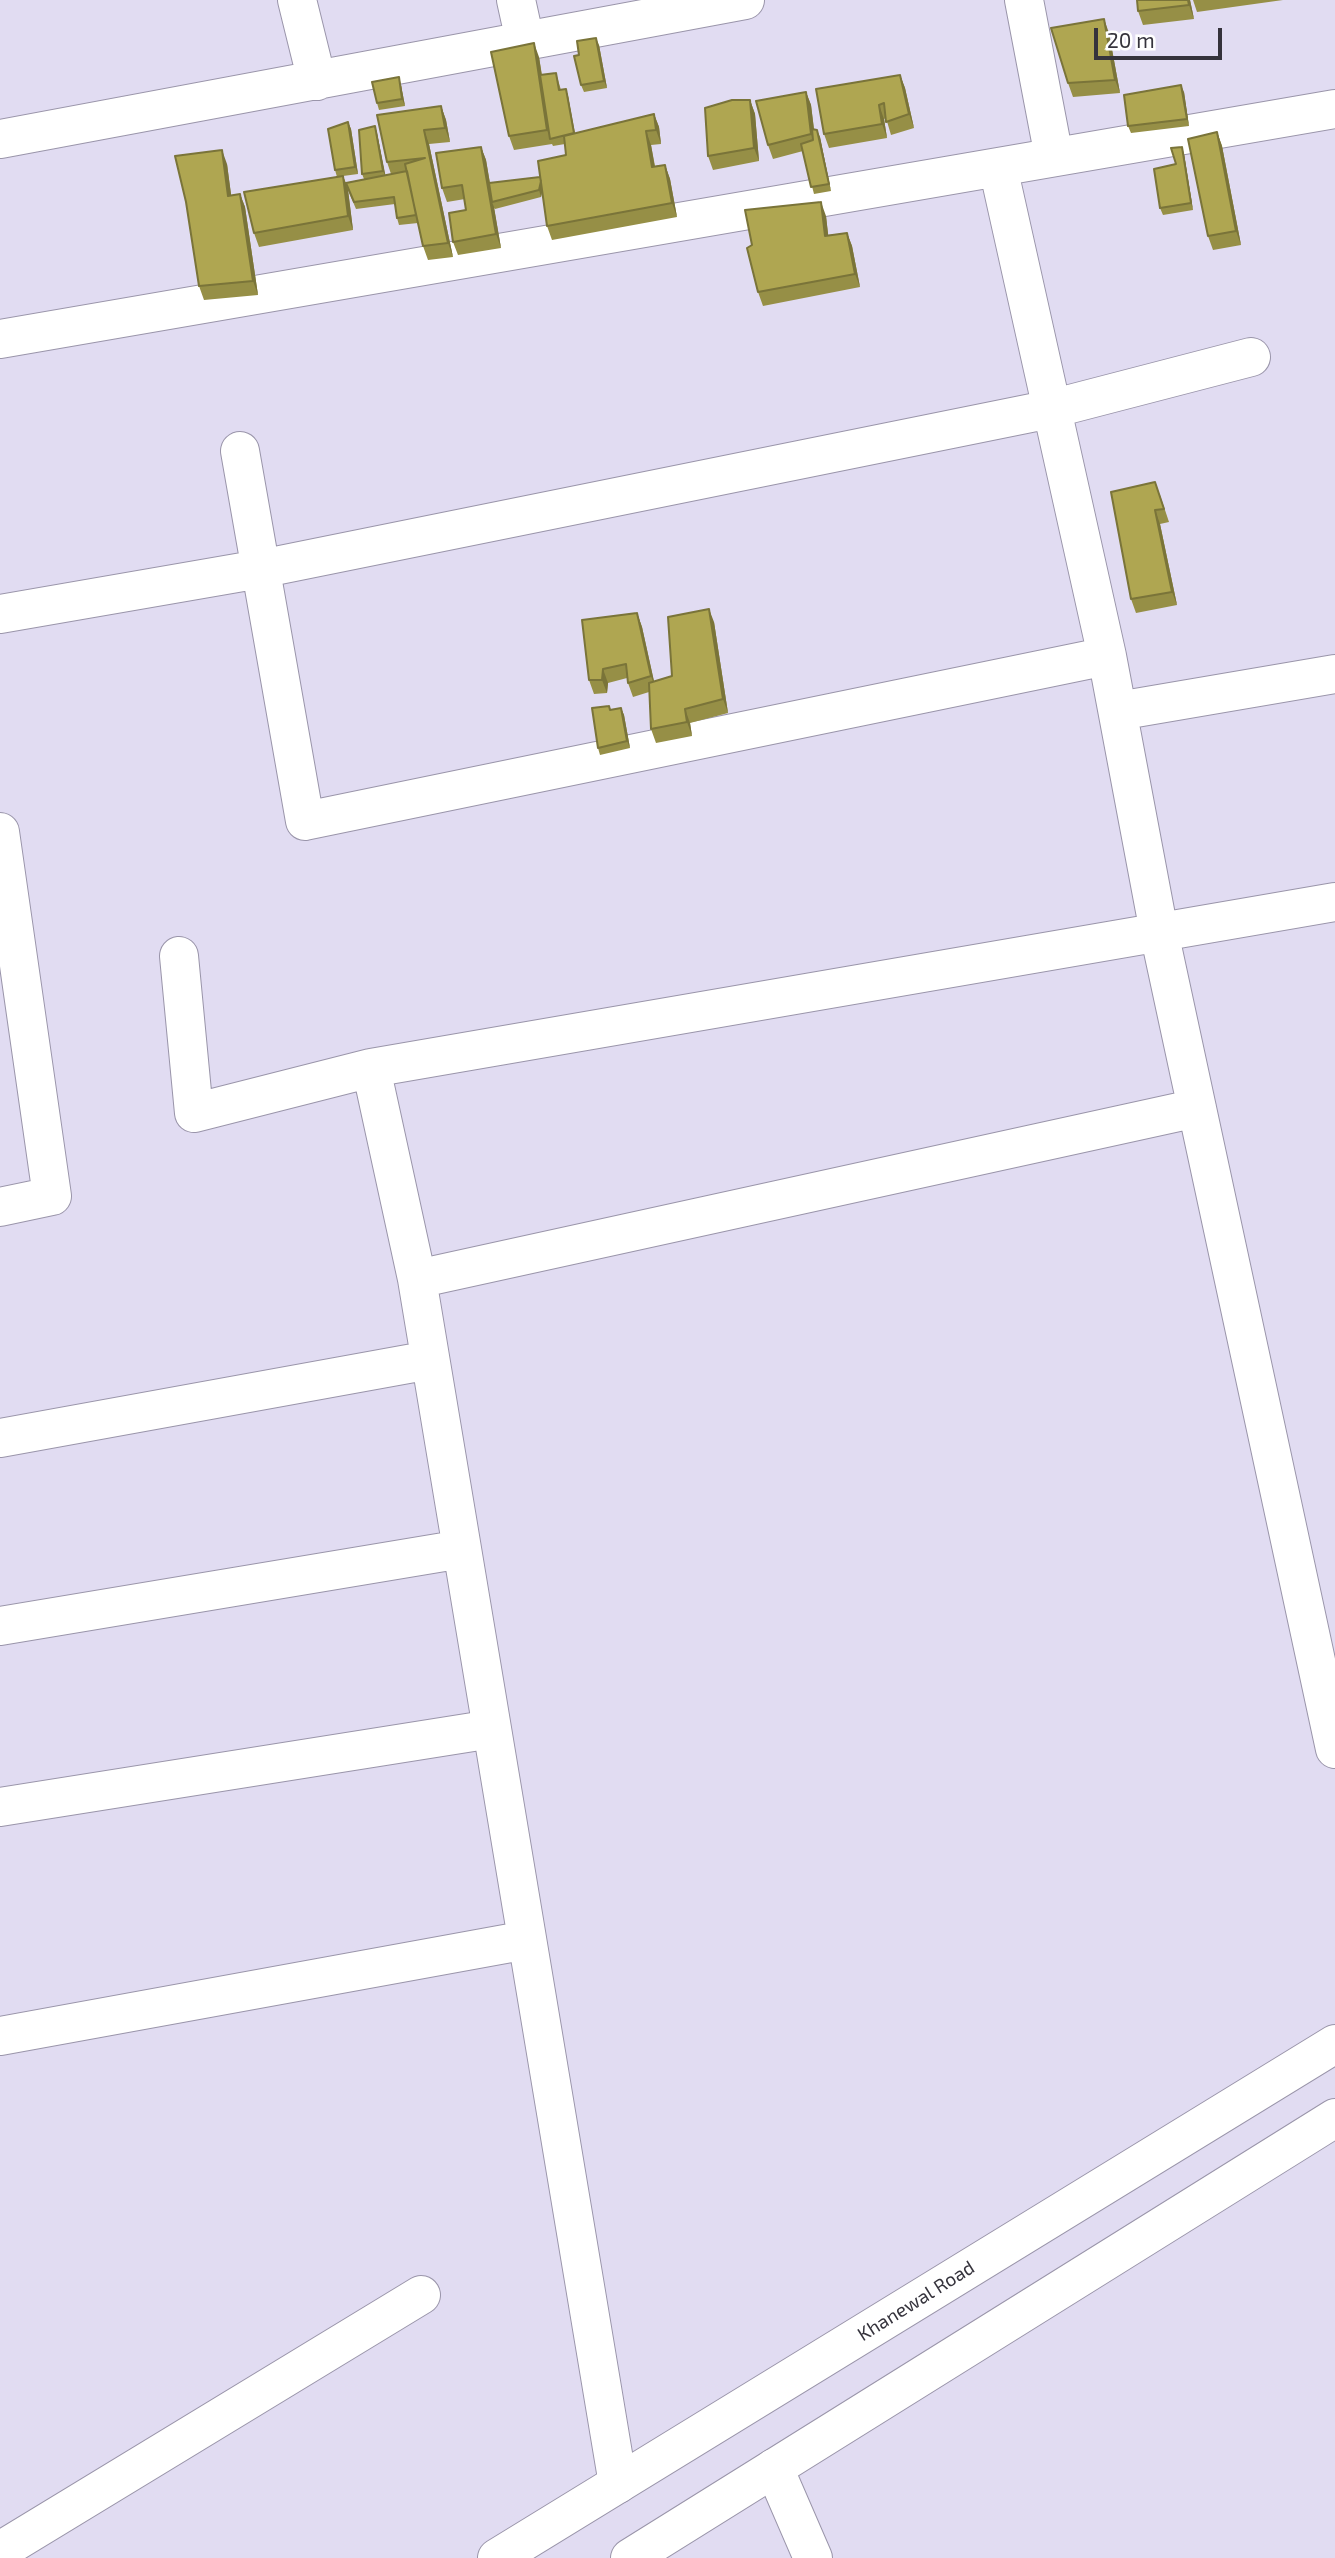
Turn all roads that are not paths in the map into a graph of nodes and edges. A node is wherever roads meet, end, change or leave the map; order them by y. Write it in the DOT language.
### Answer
graph roads {
  1 [pos="297,0"];
  2 [pos="516,0"];
  3 [pos="745,0"];
  4 [pos="1024,0"];
  5 [pos="525,41"];
  6 [pos="317,81"];
  7 [pos="1335,109"];
  8 [pos="0,139"];
  9 [pos="1054,157"];
  10 [pos="998,167"];
  11 [pos="0,339"];
  12 [pos="1251,357"];
  13 [pos="1051,409"];
  14 [pos="240,452"];
  15 [pos="260,569"];
  16 [pos="0,614"];
  17 [pos="1107,656"];
  18 [pos="1335,674"];
  19 [pos="1118,711"];
  20 [pos="0,832"];
  21 [pos="1335,902"];
  22 [pos="1159,932"];
  23 [pos="179,956"];
  24 [pos="371,1068"];
  25 [pos="1197,1108"];
  26 [pos="0,1207"];
  27 [pos="417,1279"];
  28 [pos="430,1360"];
  29 [pos="0,1438"];
  30 [pos="462,1549"];
  31 [pos="0,1626"];
  32 [pos="492,1729"];
  33 [pos="1335,1749"];
  34 [pos="0,1807"];
  35 [pos="527,1940"];
  36 [pos="0,2036"];
  37 [pos="1335,2044"];
  38 [pos="1335,2118"];
  39 [pos="421,2295"];
  40 [pos="774,2468"];
  41 [pos="618,2484"];
  42 [pos="0,2551"];
  43 [pos="497,2558"];
  44 [pos="630,2558"];
  45 [pos="813,2558"];
  1 -- 6 [label="street"];
  2 -- 5 [label="street"];
  3 -- 5 [label="street"];
  4 -- 9 [label="street"];
  5 -- 6 [label="street"];
  6 -- 8 [label="street"];
  7 -- 9 [label="street"];
  9 -- 10 [label="street"];
  10 -- 11 [label="street"];
  10 -- 13 [label="street"];
  12 -- 13 [label="street"];
  13 -- 15 [label="street"];
  13 -- 17 [label="street"];
  14 -- 15 [label="street"];
  15 -- 16 [label="street"];
  15 -- 17 [label="street"];
  17 -- 19 [label="street"];
  18 -- 19 [label="street"];
  19 -- 22 [label="street"];
  20 -- 26 [label="street"];
  21 -- 22 [label="street"];
  22 -- 24 [label="street"];
  22 -- 25 [label="street"];
  23 -- 24 [label="street"];
  24 -- 27 [label="street"];
  25 -- 27 [label="street"];
  25 -- 33 [label="street"];
  27 -- 28 [label="street"];
  28 -- 29 [label="street"];
  28 -- 30 [label="street"];
  30 -- 31 [label="street"];
  30 -- 32 [label="street"];
  32 -- 34 [label="street"];
  32 -- 35 [label="street"];
  35 -- 36 [label="street"];
  35 -- 41 [label="street"];
  37 -- 41 [label="street, Khanewal Road"];
  38 -- 40 [label="street"];
  39 -- 42 [label="street"];
  40 -- 44 [label="street"];
  40 -- 45 [label="street"];
  41 -- 43 [label="street, Khanewal Road"];
}
